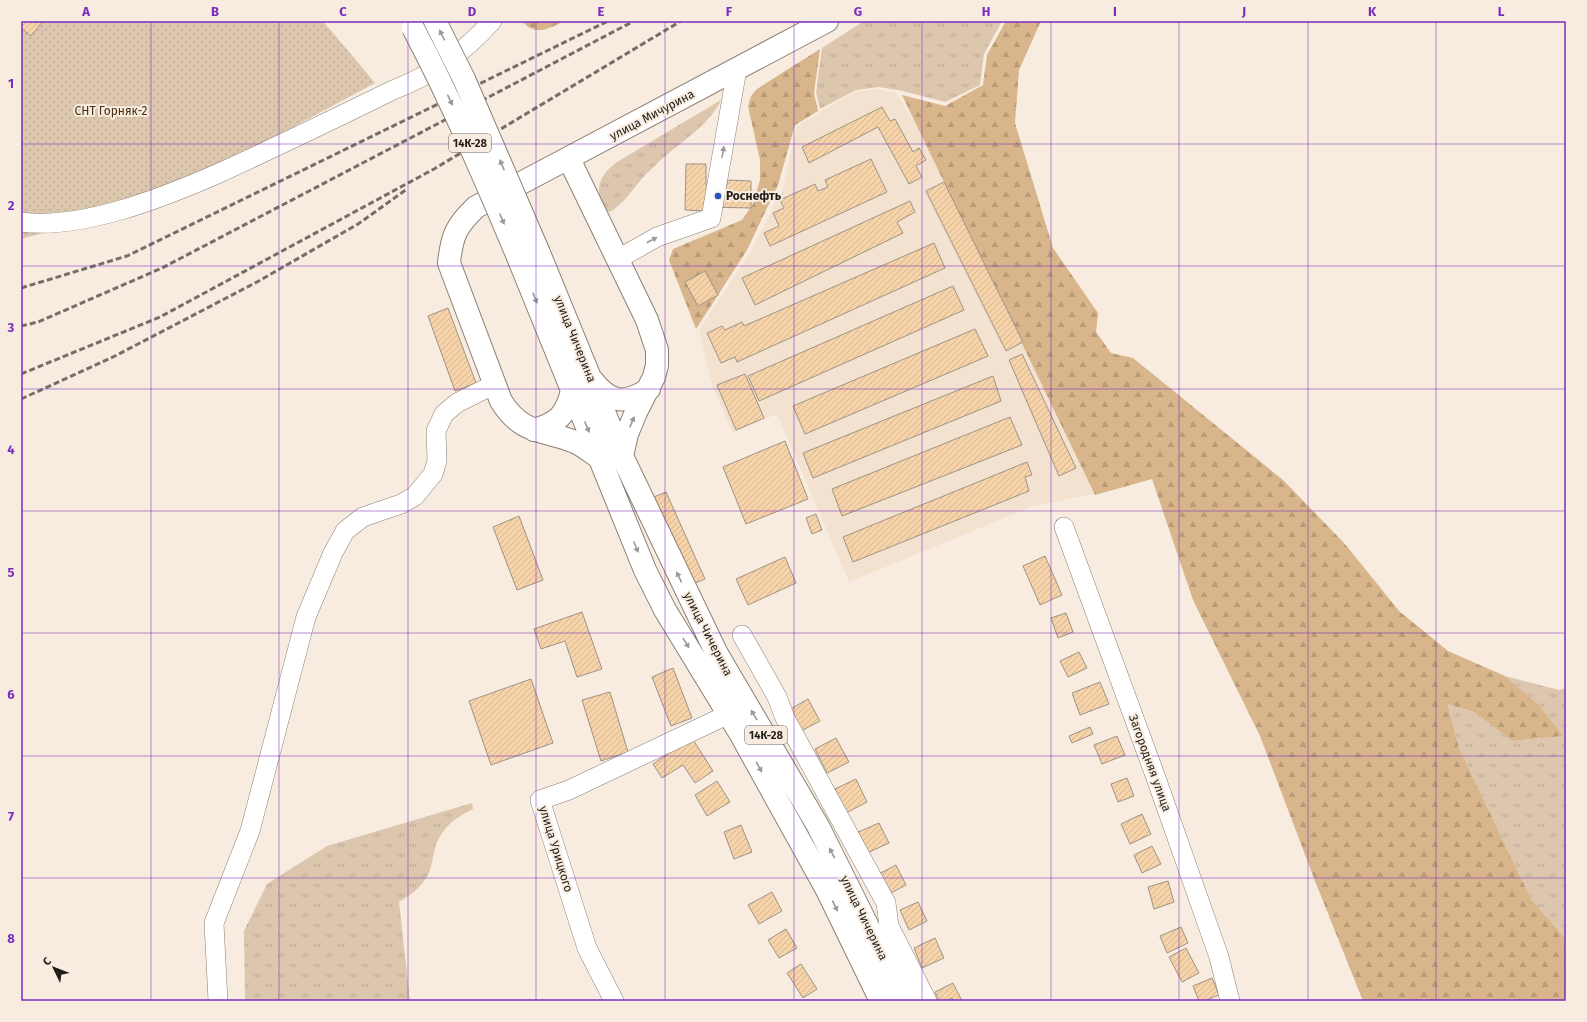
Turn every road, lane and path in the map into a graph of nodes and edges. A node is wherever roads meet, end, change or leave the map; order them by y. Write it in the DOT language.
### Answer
graph roads {
  1 [pos="435,21"];
  2 [pos="492,21"];
  3 [pos="827,21"];
  4 [pos="411,24"];
  5 [pos="737,69"];
  6 [pos="569,159"];
  7 [pos="21,222"];
  8 [pos="618,259"];
  9 [pos="591,379"];
  10 [pos="495,384"];
  11 [pos="649,389"];
  12 [pos="572,391"];
  13 [pos="534,430"];
  14 [pos="611,458"];
  15 [pos="1064,527"];
  16 [pos="742,635"];
  17 [pos="729,714"];
  18 [pos="218,1001"];
  19 [pos="614,1001"];
  20 [pos="881,1001"];
  21 [pos="905,1001"];
  22 [pos="926,1001"];
  23 [pos="1230,1001"];
  9 -- 1 [label="main road, улица Чичерина / 14К-28, one-way, bridge"];
  2 -- 7 [label="street"];
  3 -- 5 [label="main road, улица Мичурина"];
  4 -- 12 [label="main road, улица Чичерина / 14К-28, one-way, bridge"];
  5 -- 6 [label="main road, улица Мичурина"];
  8 -- 5 [label="street, one-way"];
  6 -- 8 [label="main road"];
  6 -- 10 [label="main road, улица Мичурина"];
  8 -- 11 [label="main road"];
  9 -- 11 [label="main road"];
  9 -- 14 [label="main road, улица Чичерина / 14К-28"];
  10 -- 13 [label="main road"];
  10 -- 18 [label="street"];
  14 -- 11 [label="main road, one-way"];
  12 -- 13 [label="main road"];
  12 -- 14 [label="main road, улица Чичерина / 14К-28, one-way"];
  13 -- 14 [label="main road"];
  14 -- 17 [label="main road, улица Чичерина / 14К-28, one-way"];
  21 -- 14 [label="main road, улица Чичерина / 14К-28, one-way"];
  15 -- 23 [label="street, Загородняя улица"];
  16 -- 22 [label="street"];
  17 -- 19 [label="street, улица Урицкого"];
  17 -- 20 [label="main road, улица Чичерина / 14К-28, one-way"];
}
